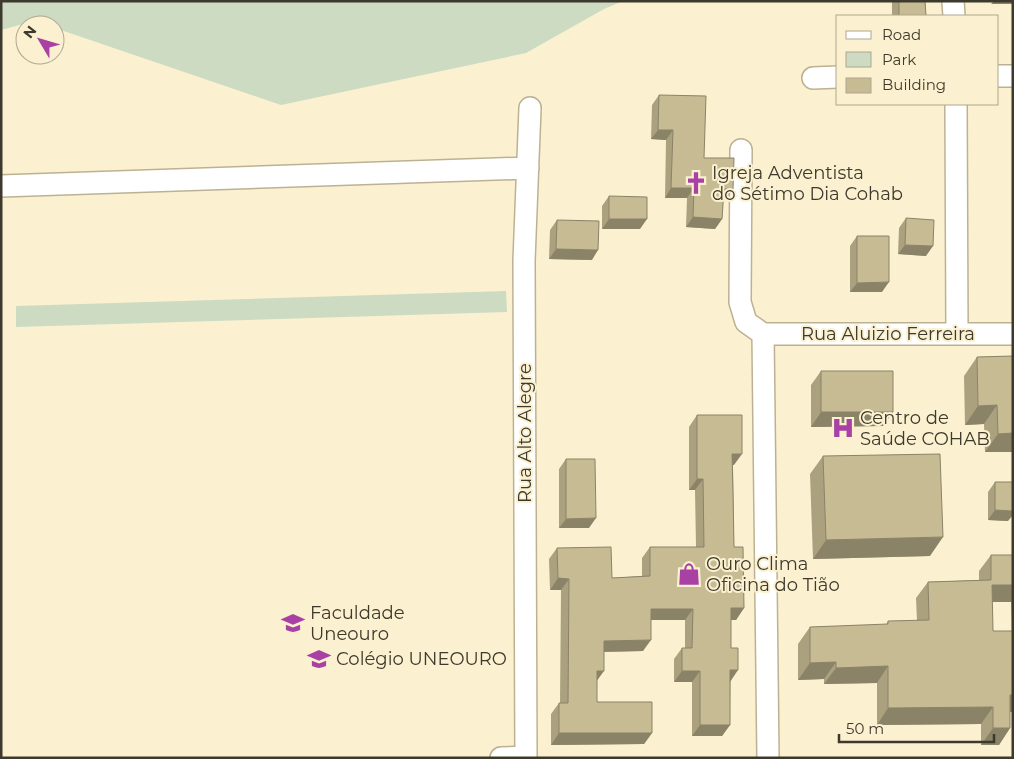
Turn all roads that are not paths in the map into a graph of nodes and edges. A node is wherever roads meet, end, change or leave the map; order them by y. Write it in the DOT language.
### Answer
graph roads {
  1 [pos="953,1"];
  2 [pos="954,15"];
  3 [pos="999,76"];
  4 [pos="1013,76"];
  5 [pos="836,77"];
  6 [pos="813,78"];
  7 [pos="956,105"];
  8 [pos="530,108"];
  9 [pos="741,150"];
  10 [pos="528,168"];
  11 [pos="1,186"];
  12 [pos="764,334"];
  13 [pos="957,334"];
  14 [pos="1013,334"];
  15 [pos="501,758"];
  16 [pos="526,758"];
  17 [pos="768,758"];
  1 -- 2 [label="street"];
  3 -- 4 [label="street"];
  5 -- 6 [label="street"];
  7 -- 13 [label="street"];
  8 -- 10 [label="street, Rua Alto Alegre"];
  9 -- 12 [label="street"];
  10 -- 11 [label="street"];
  10 -- 16 [label="street, Rua Alto Alegre"];
  12 -- 13 [label="street, Rua Aluizio Ferreira"];
  12 -- 17 [label="street"];
  13 -- 14 [label="street, Rua Aluizio Ferreira"];
  15 -- 16 [label="street"];
}
